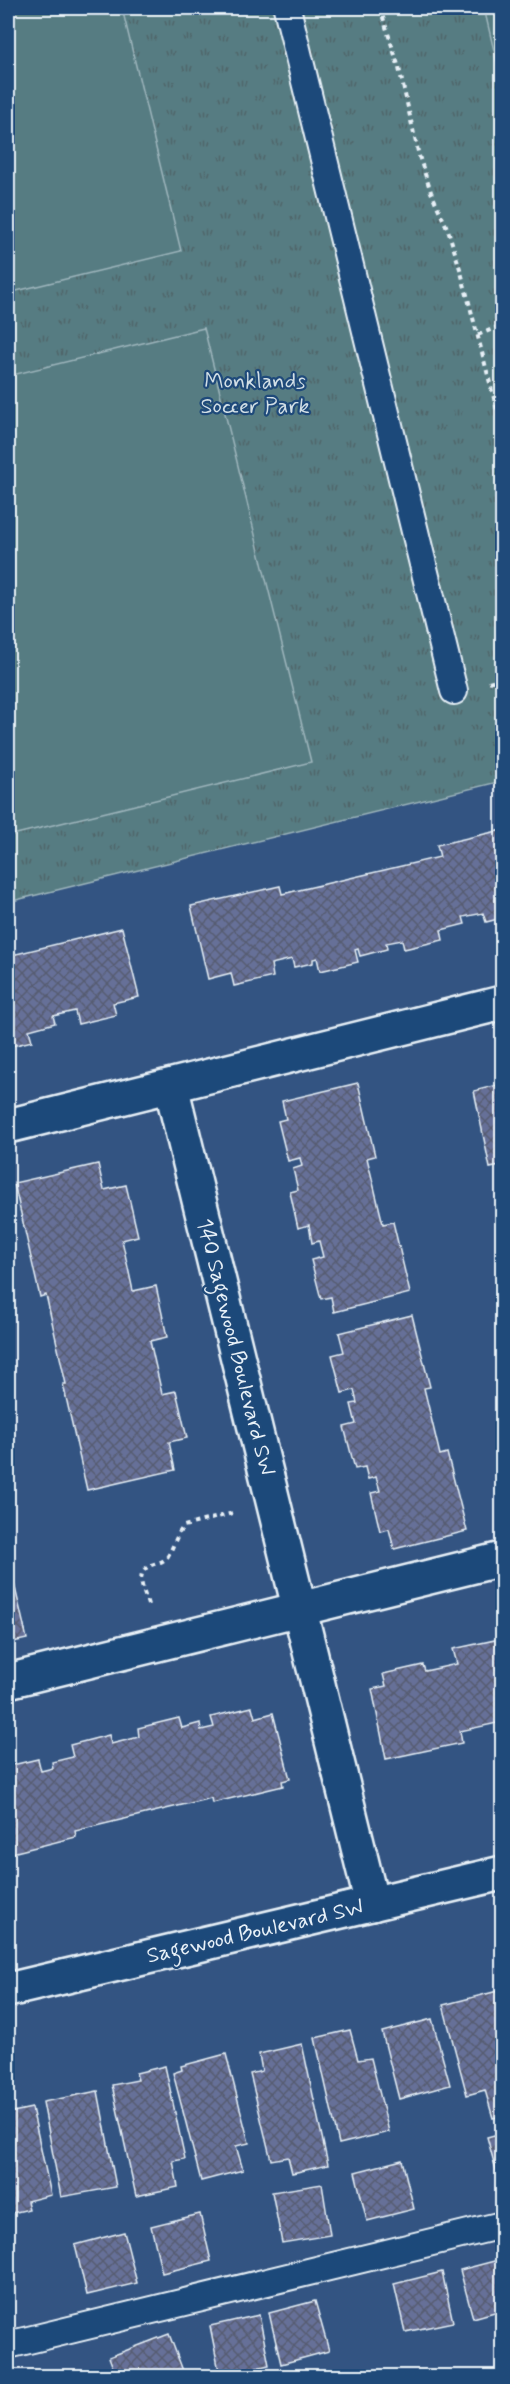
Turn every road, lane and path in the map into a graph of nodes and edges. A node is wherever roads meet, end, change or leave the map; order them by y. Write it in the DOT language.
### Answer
graph roads {
  1 [pos="287,8"];
  2 [pos="380,8"];
  3 [pos="502,325"];
  4 [pos="478,335"];
  5 [pos="502,429"];
  6 [pos="454,692"];
  7 [pos="502,1004"];
  8 [pos="171,1086"];
  9 [pos="8,1126"];
  10 [pos="273,1502"];
  11 [pos="502,1559"];
  12 [pos="300,1609"];
  13 [pos="158,1644"];
  14 [pos="8,1681"];
  15 [pos="502,1873"];
  16 [pos="372,1905"];
  17 [pos="8,1990"];
  18 [pos="502,2225"];
  19 [pos="8,2344"];
  1 -- 6 [label="lane"];
  2 -- 4 [label="path"];
  3 -- 4 [label="path"];
  4 -- 5 [label="path"];
  7 -- 8 [label="street"];
  8 -- 9 [label="street"];
  8 -- 10 [label="street, 140 Sagewood Boulevard SW"];
  10 -- 12 [label="street, 140 Sagewood Boulevard SW"];
  10 -- 13 [label="path"];
  11 -- 12 [label="street"];
  12 -- 13 [label="street"];
  12 -- 16 [label="street, 140 Sagewood Boulevard SW"];
  13 -- 14 [label="street"];
  15 -- 16 [label="street, Sagewood Boulevard SW"];
  16 -- 17 [label="street, Sagewood Boulevard SW"];
  18 -- 19 [label="lane"];
}
